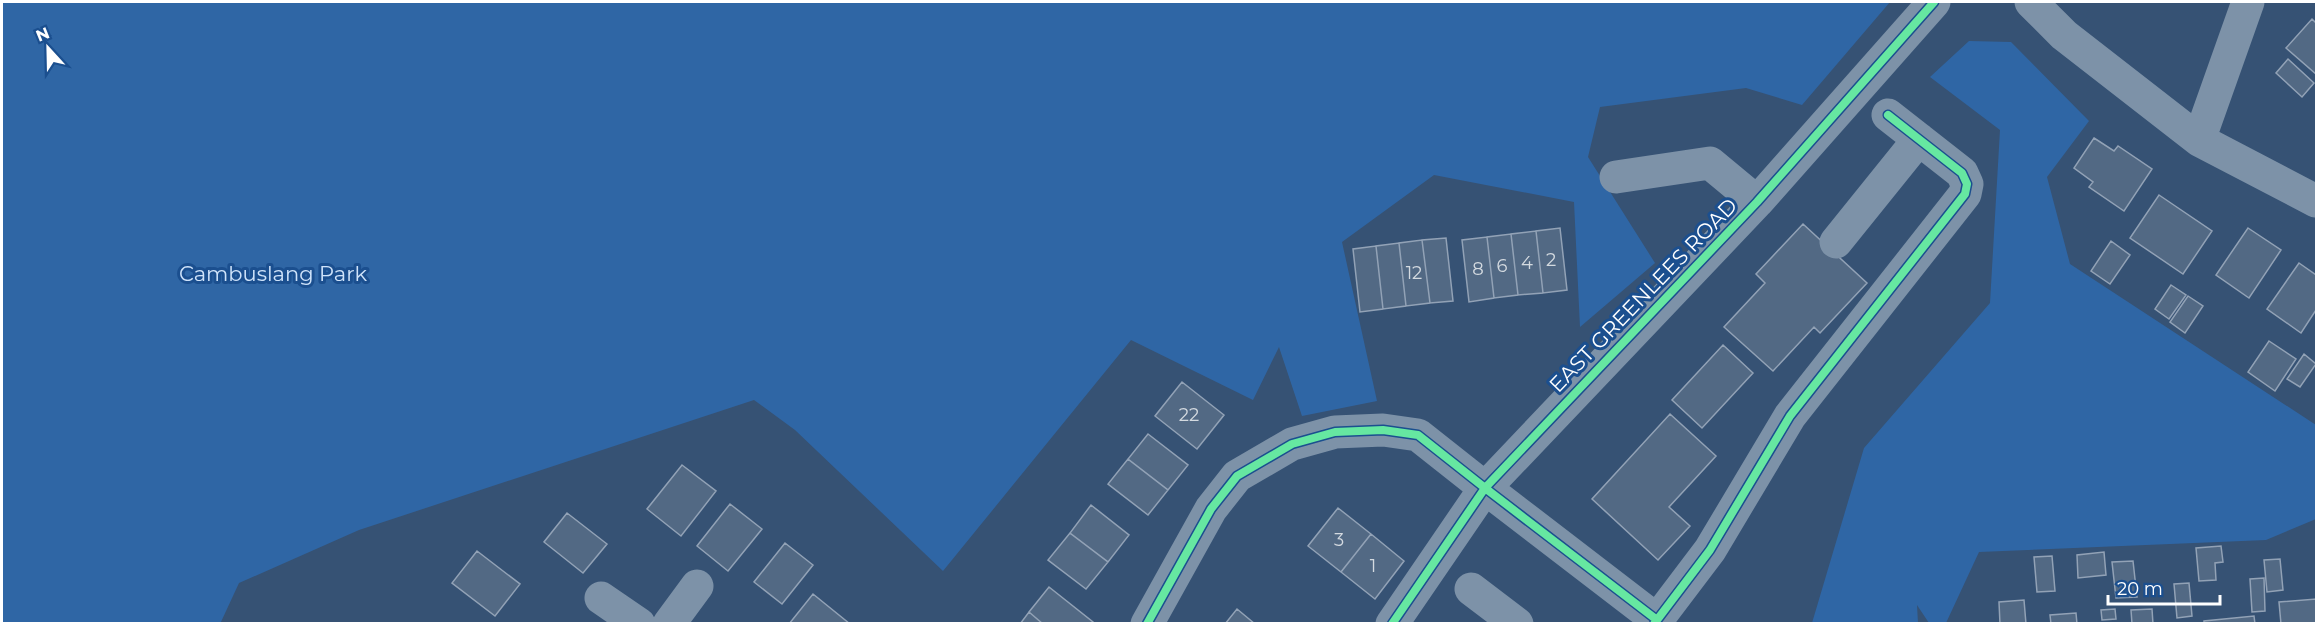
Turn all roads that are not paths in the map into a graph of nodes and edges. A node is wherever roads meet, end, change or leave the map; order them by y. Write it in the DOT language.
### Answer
graph roads {
  1 [pos="1934,2"];
  2 [pos="2031,2"];
  3 [pos="2248,2"];
  4 [pos="1888,115"];
  5 [pos="1919,140"];
  6 [pos="2199,140"];
  7 [pos="1616,177"];
  8 [pos="2314,197"];
  9 [pos="1757,202"];
  10 [pos="1836,242"];
  11 [pos="1485,488"];
  12 [pos="697,586"];
  13 [pos="1471,589"];
  14 [pos="601,598"];
  15 [pos="1656,622"];
  16 [pos="639,624"];
  17 [pos="669,624"];
  18 [pos="1147,624"];
  19 [pos="1392,624"];
  20 [pos="1517,624"];
  1 -- 9 [label="street, EAST GREENLEES ROAD"];
  2 -- 6 [label="street"];
  3 -- 6 [label="street"];
  4 -- 5 [label="street"];
  5 -- 10 [label="street"];
  5 -- 15 [label="street"];
  6 -- 8 [label="street"];
  7 -- 9 [label="street"];
  9 -- 11 [label="street, EAST GREENLEES ROAD"];
  11 -- 15 [label="street"];
  11 -- 18 [label="street"];
  11 -- 19 [label="street, EAST GREENLEES ROAD"];
  12 -- 17 [label="street"];
  13 -- 20 [label="street"];
  14 -- 16 [label="street"];
}
